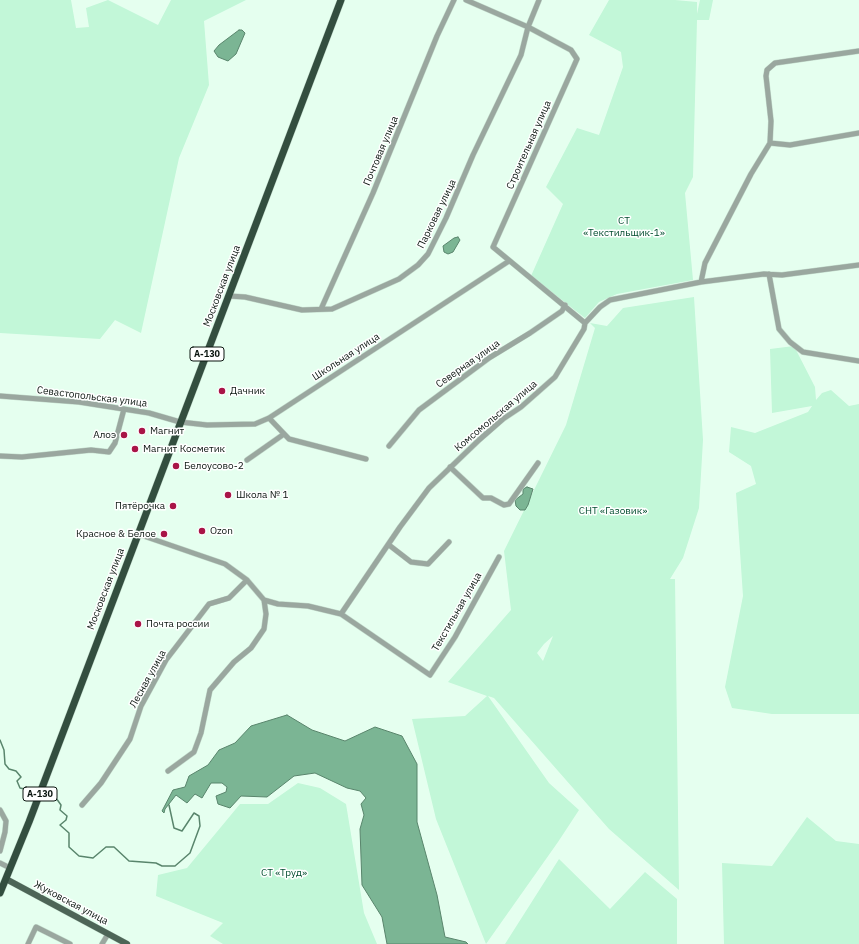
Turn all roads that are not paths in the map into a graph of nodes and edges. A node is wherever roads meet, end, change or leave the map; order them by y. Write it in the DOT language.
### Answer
graph roads {
  1 [pos="341,0"];
  2 [pos="454,0"];
  3 [pos="466,0"];
  4 [pos="539,0"];
  5 [pos="528,27"];
  6 [pos="859,51"];
  7 [pos="859,133"];
  8 [pos="770,143"];
  9 [pos="509,261"];
  10 [pos="859,265"];
  11 [pos="768,274"];
  12 [pos="700,282"];
  13 [pos="229,296"];
  14 [pos="565,305"];
  15 [pos="321,309"];
  16 [pos="585,323"];
  17 [pos="859,361"];
  18 [pos="0,396"];
  19 [pos="124,409"];
  20 [pos="269,418"];
  21 [pos="180,422"];
  22 [pos="284,434"];
  23 [pos="389,446"];
  24 [pos="0,456"];
  25 [pos="247,460"];
  26 [pos="366,460"];
  27 [pos="538,463"];
  28 [pos="450,467"];
  29 [pos="138,534"];
  30 [pos="449,542"];
  31 [pos="389,545"];
  32 [pos="498,557"];
  33 [pos="247,580"];
  34 [pos="264,600"];
  35 [pos="341,614"];
  36 [pos="168,771"];
  37 [pos="82,805"];
  38 [pos="0,810"];
  39 [pos="0,850"];
  40 [pos="0,864"];
  41 [pos="10,868"];
  42 [pos="6,879"];
  43 [pos="0,893"];
  44 [pos="108,934"];
  45 [pos="28,944"];
  46 [pos="70,944"];
  47 [pos="102,944"];
  48 [pos="126,944"];
  1 -- 13 [label="highway, Московская улица / А-130"];
  2 -- 15 [label="street, Почтовая улица"];
  3 -- 5 [label="street"];
  4 -- 5 [label="street, Парковая улица"];
  5 -- 9 [label="street, Строительная улица"];
  5 -- 15 [label="street, Парковая улица"];
  6 -- 8 [label="street"];
  7 -- 8 [label="street"];
  8 -- 12 [label="street"];
  9 -- 14 [label="street"];
  9 -- 20 [label="street, Школьная улица"];
  10 -- 11 [label="street, Комсомольская улица"];
  11 -- 12 [label="street, Комсомольская улица"];
  11 -- 17 [label="street"];
  12 -- 16 [label="street, Комсомольская улица"];
  13 -- 15 [label="street, Парковая улица"];
  13 -- 21 [label="highway, Московская улица / А-130"];
  14 -- 16 [label="street"];
  14 -- 23 [label="street, Северная улица"];
  16 -- 28 [label="street, Комсомольская улица"];
  18 -- 19 [label="street, Севастопольская улица"];
  19 -- 21 [label="street, Севастопольская улица"];
  19 -- 24 [label="street"];
  20 -- 21 [label="street, Школьная улица"];
  20 -- 22 [label="street"];
  21 -- 29 [label="highway, Московская улица / А-130"];
  22 -- 25 [label="street"];
  22 -- 26 [label="street"];
  27 -- 28 [label="street"];
  28 -- 31 [label="street, Комсомольская улица"];
  29 -- 33 [label="street"];
  29 -- 41 [label="highway, Московская улица / А-130"];
  30 -- 31 [label="street"];
  31 -- 35 [label="street, Комсомольская улица"];
  32 -- 35 [label="street, Текстильная улица"];
  33 -- 34 [label="street"];
  33 -- 37 [label="street, Лесная улица"];
  34 -- 35 [label="street"];
  34 -- 36 [label="street"];
  38 -- 39 [label="street"];
  40 -- 41 [label="street"];
  41 -- 42 [label="highway, Московская улица / А-130"];
  42 -- 43 [label="highway, Московская улица / А-130"];
  42 -- 44 [label="main road, Жуковская улица"];
  44 -- 47 [label="street"];
  44 -- 48 [label="main road, Жуковская улица"];
  45 -- 46 [label="street"];
}
